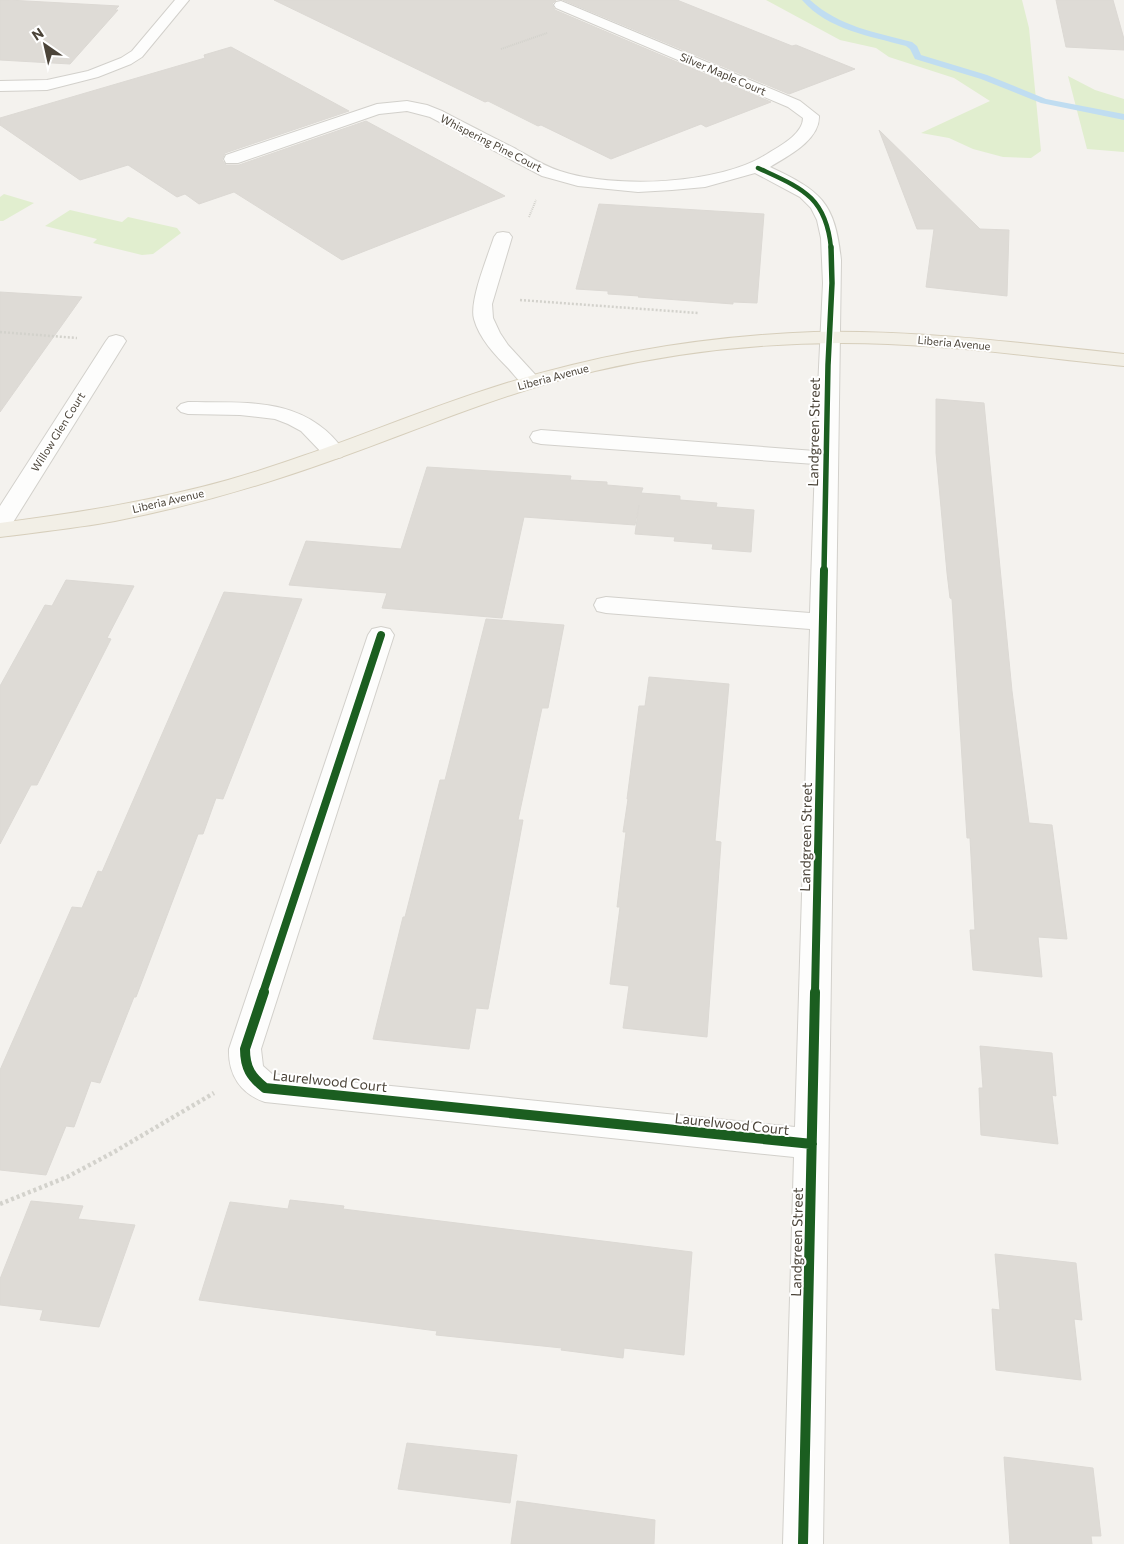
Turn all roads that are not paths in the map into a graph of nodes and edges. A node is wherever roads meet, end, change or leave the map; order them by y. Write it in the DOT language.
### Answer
graph roads {
  1 [pos="182,0"];
  2 [pos="561,5"];
  3 [pos="0,86"];
  4 [pos="232,159"];
  5 [pos="758,168"];
  6 [pos="503,237"];
  7 [pos="829,337"];
  8 [pos="116,341"];
  9 [pos="1124,360"];
  10 [pos="532,382"];
  11 [pos="188,408"];
  12 [pos="541,437"];
  13 [pos="334,452"];
  14 [pos="827,458"];
  15 [pos="0,524"];
  16 [pos="0,530"];
  17 [pos="606,604"];
  18 [pos="823,622"];
  19 [pos="381,636"];
  20 [pos="812,1144"];
  21 [pos="803,1544"];
  1 -- 3 [label="street"];
  2 -- 5 [label="street, Silver Maple Court"];
  4 -- 5 [label="street, Whispering Pine Court"];
  5 -- 7 [label="street, Landgreen Street"];
  6 -- 10 [label="street"];
  7 -- 9 [label="main road, Liberia Avenue"];
  7 -- 10 [label="main road, Liberia Avenue"];
  7 -- 14 [label="street, Landgreen Street"];
  8 -- 15 [label="street, Willow Glen Court"];
  10 -- 13 [label="main road, Liberia Avenue"];
  11 -- 13 [label="street"];
  12 -- 14 [label="street"];
  13 -- 16 [label="main road, Liberia Avenue"];
  14 -- 18 [label="street, Landgreen Street"];
  17 -- 18 [label="street"];
  18 -- 20 [label="street, Landgreen Street"];
  19 -- 20 [label="street, Laurelwood Court"];
  20 -- 21 [label="street, Landgreen Street"];
}
